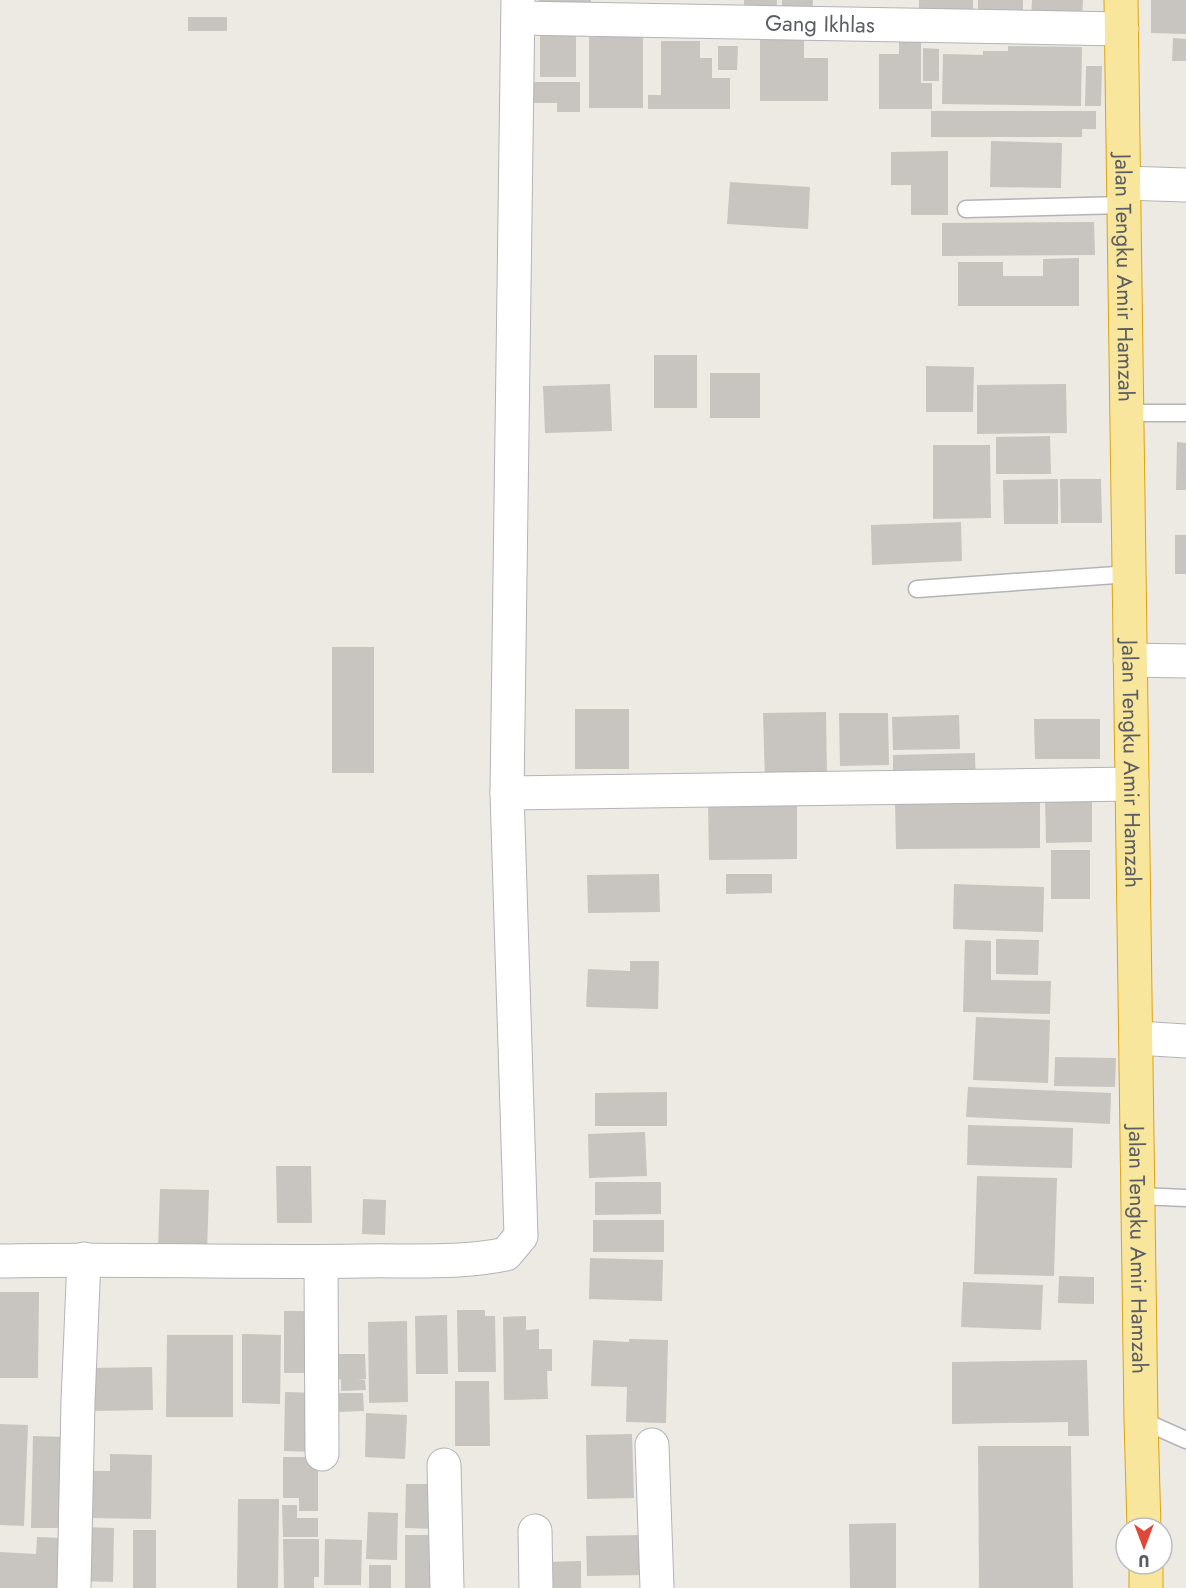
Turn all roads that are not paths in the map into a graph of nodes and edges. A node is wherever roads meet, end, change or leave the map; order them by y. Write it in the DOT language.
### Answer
graph roads {
  1 [pos="518,9"];
  2 [pos="1121,14"];
  3 [pos="1186,185"];
  4 [pos="1124,194"];
  5 [pos="966,209"];
  6 [pos="1127,413"];
  7 [pos="1186,413"];
  8 [pos="1130,574"];
  9 [pos="917,589"];
  10 [pos="1130,660"];
  11 [pos="1186,662"];
  12 [pos="1132,784"];
  13 [pos="507,793"];
  14 [pos="1136,1038"];
  15 [pos="1186,1041"];
  16 [pos="1138,1196"];
  17 [pos="1186,1198"];
  18 [pos="84,1259"];
  19 [pos="0,1262"];
  20 [pos="321,1262"];
  21 [pos="1141,1420"];
  22 [pos="1186,1440"];
  23 [pos="652,1445"];
  24 [pos="322,1454"];
  25 [pos="444,1465"];
  26 [pos="1144,1516"];
  27 [pos="535,1531"];
  28 [pos="74,1588"];
  29 [pos="447,1588"];
  30 [pos="536,1588"];
  31 [pos="657,1588"];
  1 -- 2 [label="street, Gang Ikhlas"];
  1 -- 13 [label="street"];
  2 -- 4 [label="highway, Jalan Tengku Amir Hamzah"];
  3 -- 4 [label="street"];
  4 -- 5 [label="lane"];
  4 -- 6 [label="highway, Jalan Tengku Amir Hamzah"];
  6 -- 7 [label="lane"];
  6 -- 8 [label="highway, Jalan Tengku Amir Hamzah"];
  8 -- 9 [label="lane"];
  8 -- 10 [label="highway, Jalan Tengku Amir Hamzah"];
  10 -- 11 [label="street"];
  10 -- 12 [label="highway, Jalan Tengku Amir Hamzah"];
  12 -- 13 [label="street"];
  12 -- 14 [label="highway, Jalan Tengku Amir Hamzah"];
  13 -- 20 [label="street"];
  14 -- 15 [label="street"];
  14 -- 16 [label="highway, Jalan Tengku Amir Hamzah"];
  16 -- 17 [label="lane"];
  16 -- 21 [label="highway, Jalan Tengku Amir Hamzah"];
  18 -- 19 [label="street"];
  18 -- 20 [label="street"];
  18 -- 28 [label="street"];
  20 -- 24 [label="street"];
  21 -- 22 [label="lane"];
  21 -- 26 [label="highway, Jalan Tengku Amir Hamzah"];
  23 -- 31 [label="street"];
  25 -- 29 [label="street"];
  27 -- 30 [label="street"];
}
